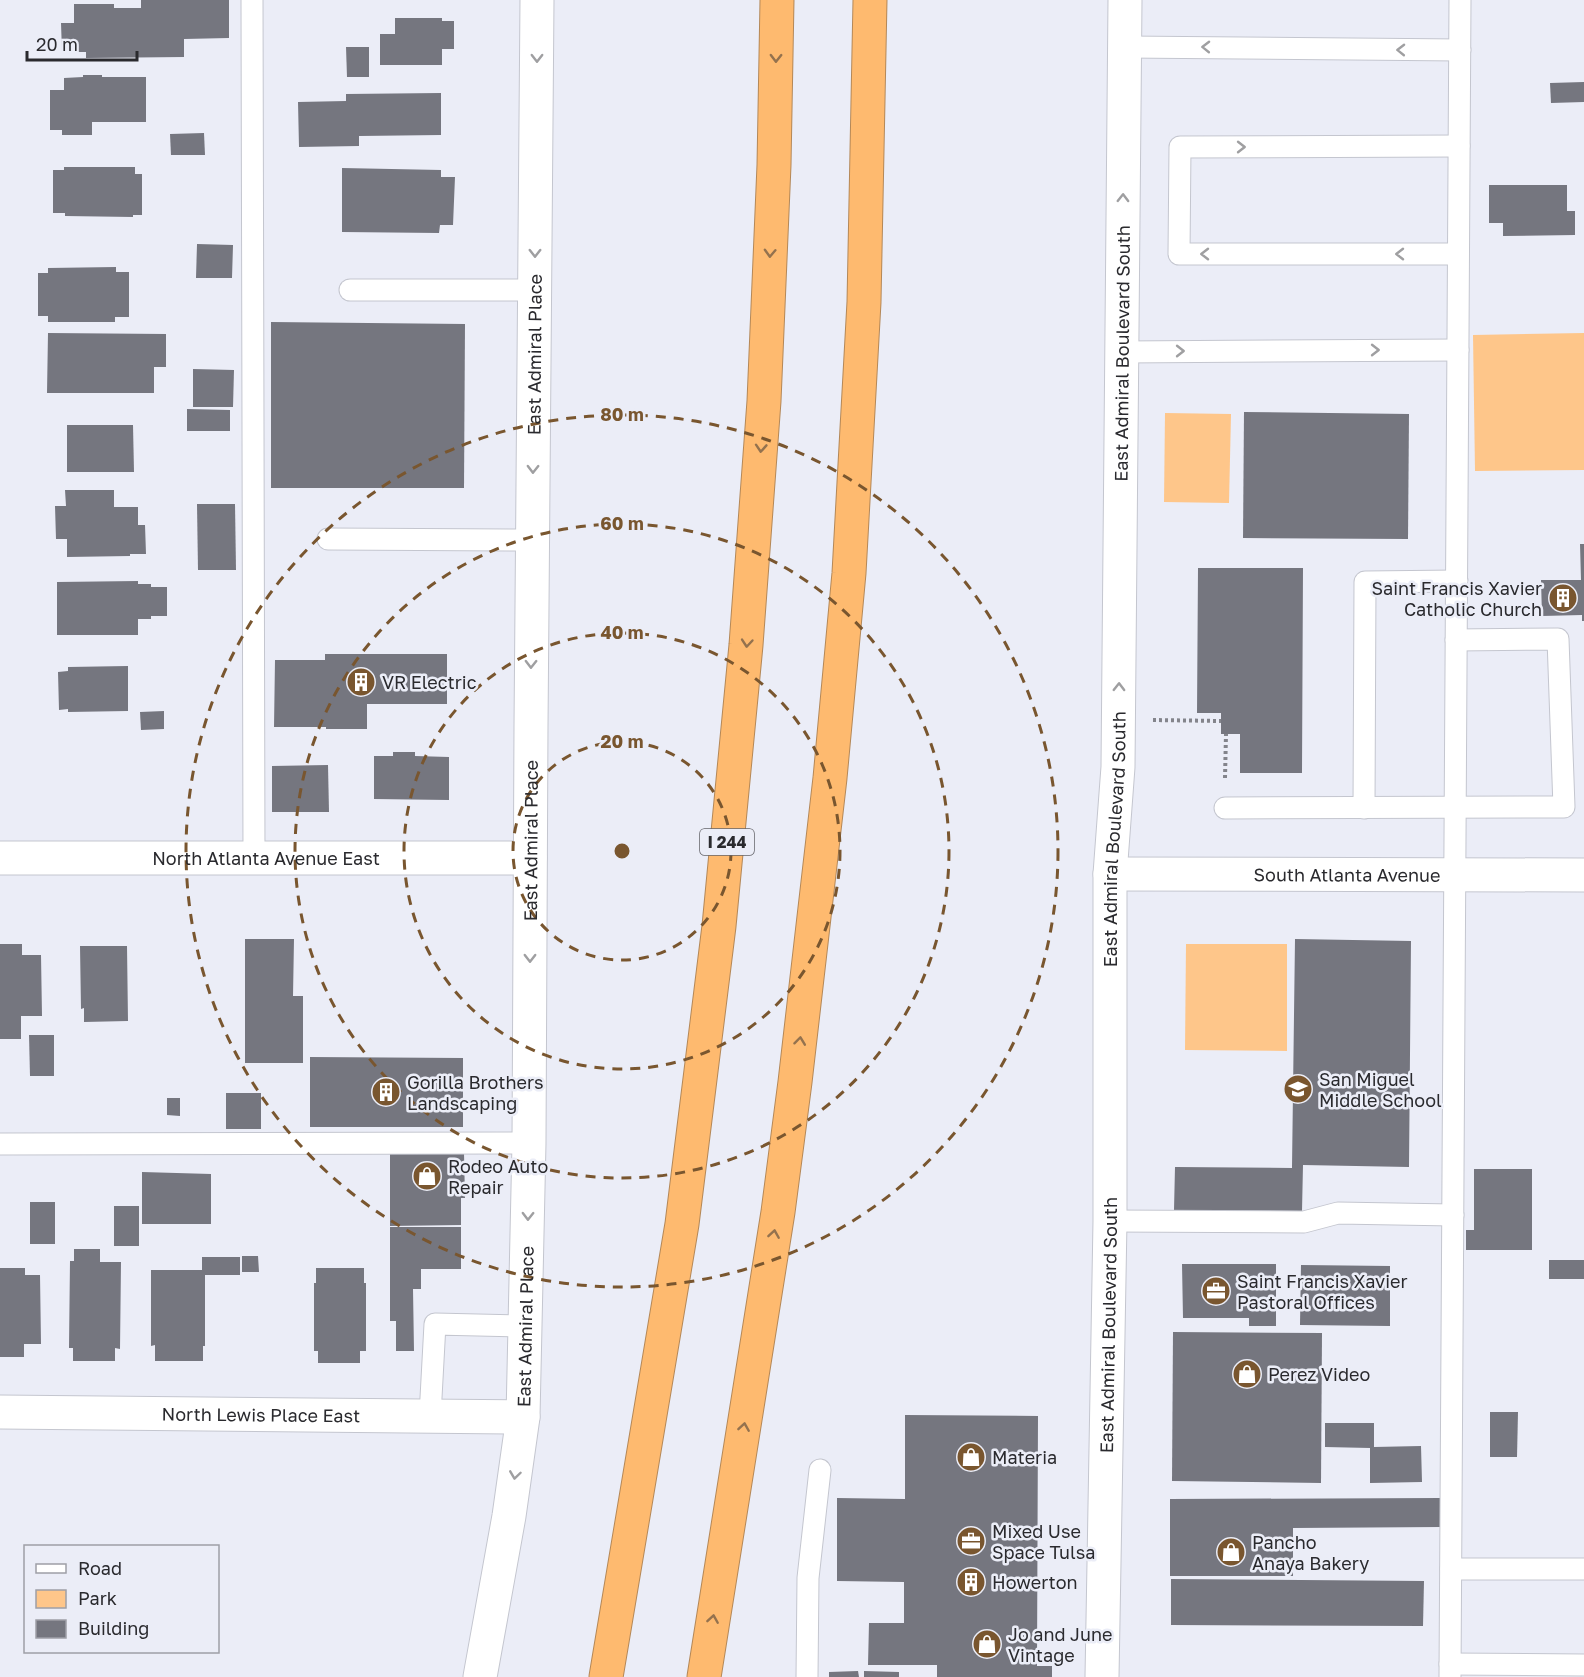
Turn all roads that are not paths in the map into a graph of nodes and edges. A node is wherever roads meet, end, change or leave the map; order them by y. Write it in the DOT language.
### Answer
graph roads {
  1 [pos="252,0"];
  2 [pos="537,0"];
  3 [pos="777,0"];
  4 [pos="870,0"];
  5 [pos="1125,0"];
  6 [pos="1460,0"];
  7 [pos="1125,47"];
  8 [pos="1460,50"];
  9 [pos="1459,146"];
  10 [pos="1458,254"];
  11 [pos="350,290"];
  12 [pos="535,290"];
  13 [pos="1458,350"];
  14 [pos="1122,352"];
  15 [pos="328,539"];
  16 [pos="532,540"];
  17 [pos="1457,581"];
  18 [pos="1456,640"];
  19 [pos="1455,807"];
  20 [pos="1225,808"];
  21 [pos="1364,808"];
  22 [pos="0,858"];
  23 [pos="254,858"];
  24 [pos="530,858"];
  25 [pos="1110,874"];
  26 [pos="1455,875"];
  27 [pos="1584,875"];
  28 [pos="529,1143"];
  29 [pos="0,1144"];
  30 [pos="1453,1215"];
  31 [pos="1110,1221"];
  32 [pos="526,1326"];
  33 [pos="0,1412"];
  34 [pos="430,1416"];
  35 [pos="524,1417"];
  36 [pos="820,1470"];
  37 [pos="1450,1569"];
  38 [pos="1584,1569"];
  39 [pos="1584,1665"];
  40 [pos="1450,1671"];
  41 [pos="480,1677"];
  42 [pos="606,1677"];
  43 [pos="704,1677"];
  44 [pos="807,1677"];
  45 [pos="1102,1677"];
  1 -- 23 [label="lane"];
  2 -- 12 [label="main road, East Admiral Place, one-way"];
  3 -- 42 [label="highway, I 244, one-way"];
  43 -- 4 [label="highway, one-way"];
  5 -- 7 [label="main road, East Admiral Boulevard South"];
  6 -- 8 [label="lane"];
  8 -- 7 [label="lane, one-way"];
  14 -- 7 [label="main road, East Admiral Boulevard South, one-way"];
  8 -- 9 [label="lane"];
  9 -- 10 [label="lane"];
  10 -- 9 [label="lane, one-way"];
  10 -- 13 [label="lane"];
  11 -- 12 [label="lane"];
  12 -- 16 [label="main road, East Admiral Place, one-way"];
  14 -- 13 [label="lane, one-way"];
  13 -- 17 [label="lane"];
  25 -- 14 [label="main road, East Admiral Boulevard South, one-way"];
  15 -- 16 [label="lane"];
  16 -- 24 [label="main road, East Admiral Place, one-way"];
  17 -- 18 [label="lane"];
  17 -- 21 [label="lane"];
  18 -- 19 [label="lane"];
  18 -- 19 [label="lane"];
  19 -- 21 [label="lane"];
  19 -- 26 [label="lane"];
  20 -- 21 [label="lane"];
  22 -- 23 [label="main road, North Atlanta Avenue East"];
  23 -- 24 [label="main road, North Atlanta Avenue East"];
  24 -- 28 [label="main road, East Admiral Place, one-way"];
  25 -- 26 [label="main road, South Atlanta Avenue"];
  25 -- 31 [label="main road, East Admiral Boulevard South"];
  26 -- 27 [label="main road, South Atlanta Avenue"];
  26 -- 30 [label="lane"];
  28 -- 29 [label="lane"];
  28 -- 32 [label="main road, East Admiral Place, one-way"];
  30 -- 31 [label="lane"];
  30 -- 37 [label="lane"];
  31 -- 45 [label="main road, East Admiral Boulevard South"];
  32 -- 34 [label="lane"];
  32 -- 35 [label="main road, East Admiral Place"];
  33 -- 34 [label="main road, North Lewis Place East"];
  34 -- 35 [label="main road, North Lewis Place East"];
  35 -- 41 [label="main road, East Admiral Place, one-way"];
  36 -- 44 [label="lane"];
  37 -- 38 [label="lane"];
  37 -- 40 [label="lane"];
  39 -- 40 [label="lane"];
}
